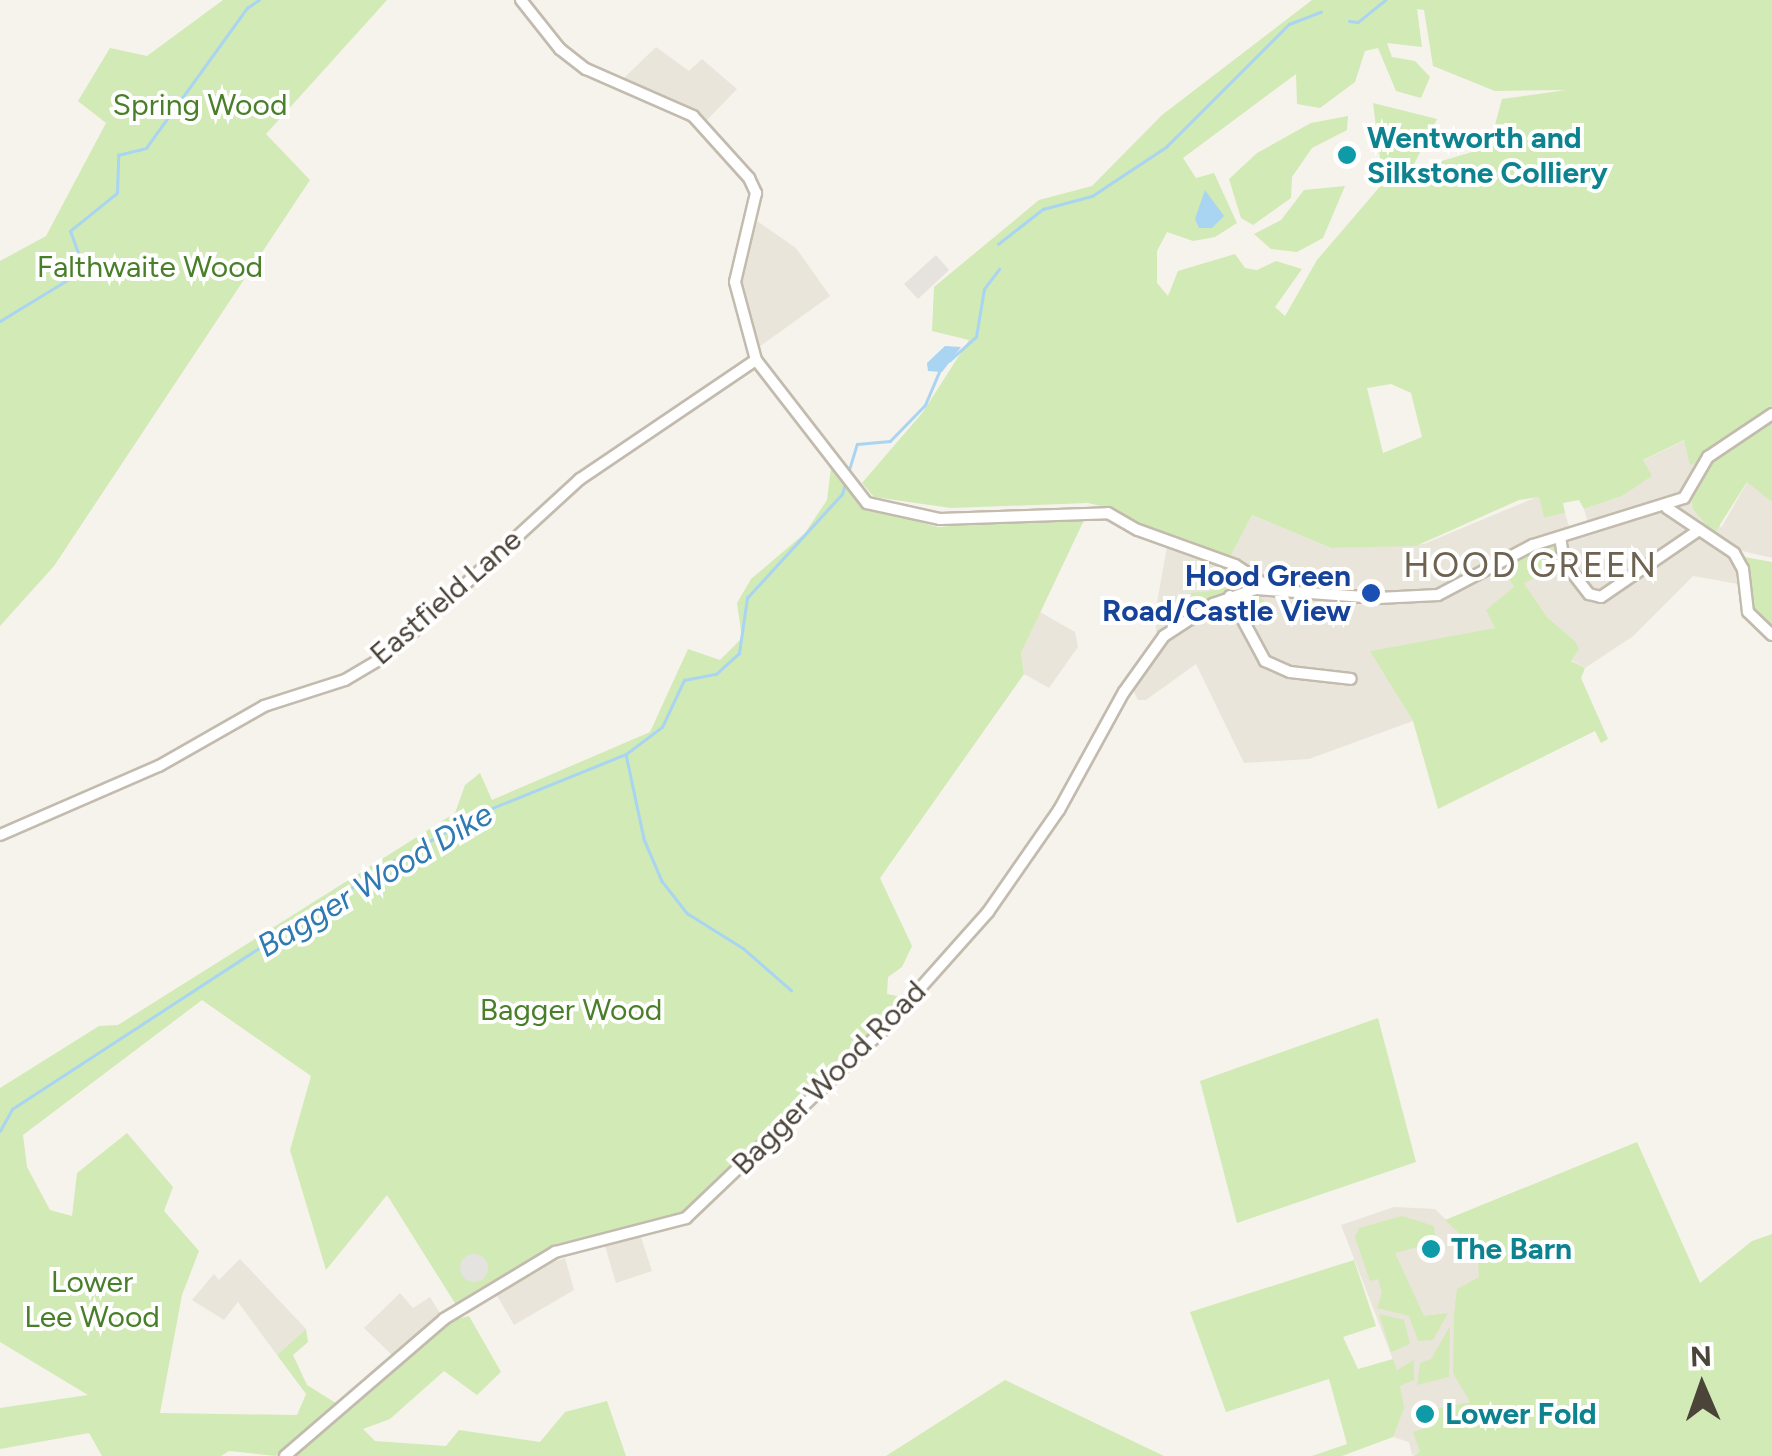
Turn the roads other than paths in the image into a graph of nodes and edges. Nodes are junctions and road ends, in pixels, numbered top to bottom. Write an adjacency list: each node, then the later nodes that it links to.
1 (521, 0): 2 (street)
2 (756, 360): 8 (street); 12 (street, Eastfield Lane)
3 (1772, 414): 4 (street)
4 (1684, 498): 5 (street); 6 (street)
5 (1667, 508): 6 (street); 7 (street)
6 (1695, 527): 7 (street); 10 (street)
7 (1560, 537): 8 (street)
8 (1270, 588): 9 (street)
9 (1230, 596): 11 (street); 13 (street, Bagger Wood Road)
10 (1772, 635)
11 (1351, 679)
12 (0, 835)
13 (285, 1456)

